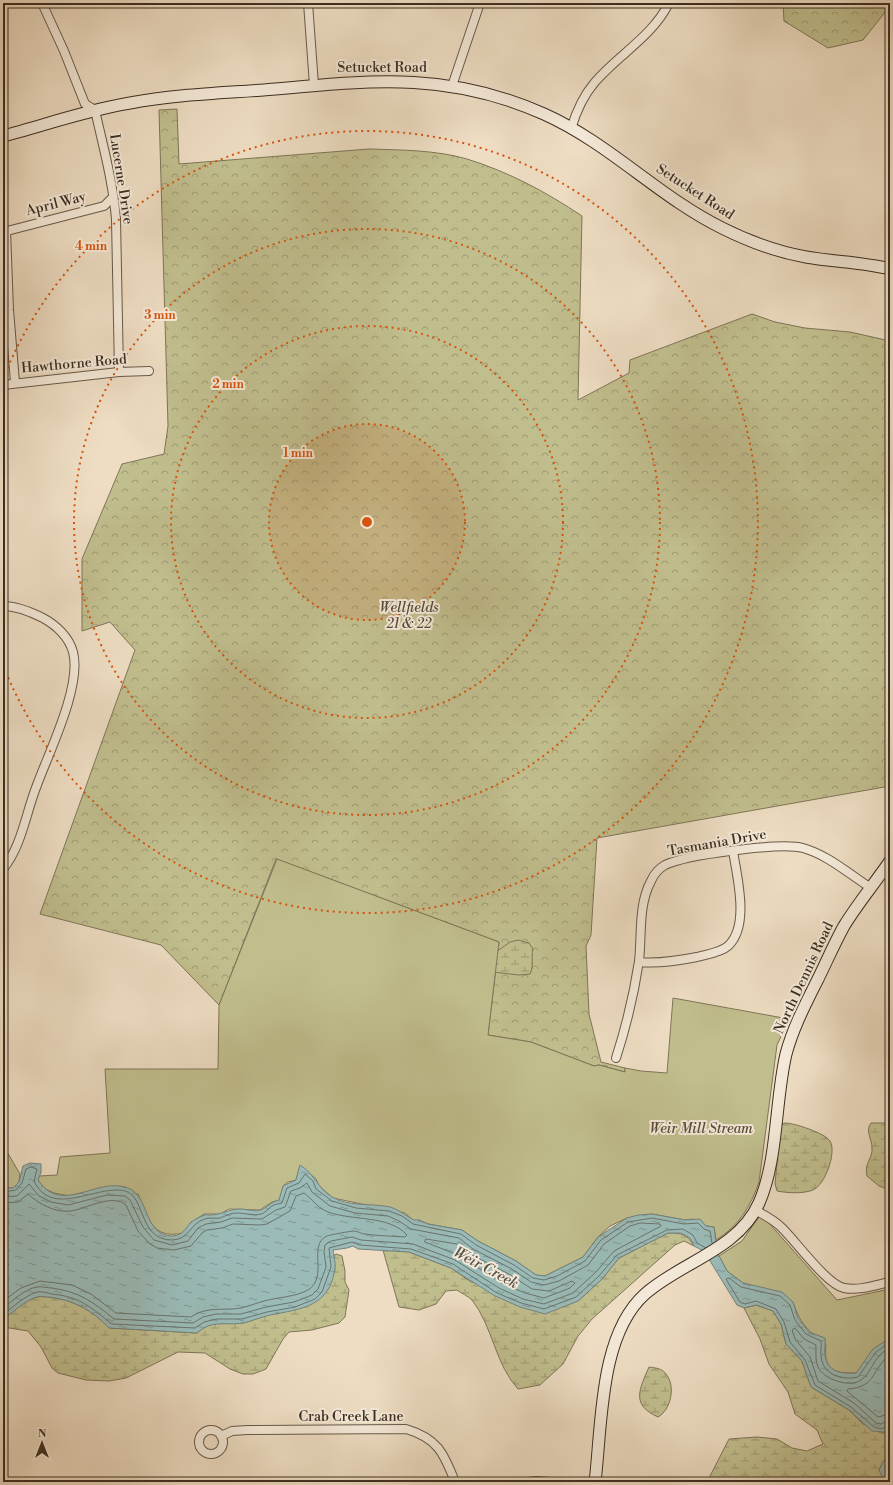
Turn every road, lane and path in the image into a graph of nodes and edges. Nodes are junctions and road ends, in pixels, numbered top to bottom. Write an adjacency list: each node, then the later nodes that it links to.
1 (42, 3): 7 (street)
2 (308, 3): 5 (street)
3 (480, 3): 6 (street)
4 (669, 3): 8 (street)
5 (314, 85): 6 (main road, Setucket Road); 7 (main road, Setucket Road)
6 (452, 86): 8 (main road, Setucket Road)
7 (95, 110): 9 (main road, Setucket Road); 10 (street, Lucerne Drive)
8 (571, 129): 12 (main road, Setucket Road)
9 (3, 136)
10 (113, 197): 11 (street, April Way); 14 (street, Lucerne Drive)
11 (4, 231): 15 (street)
12 (890, 268)
13 (149, 371): 14 (street, Hawthorne Road)
14 (119, 372): 15 (street, Hawthorne Road)
15 (15, 382): 16 (street, Hawthorne Road)
16 (3, 385)
17 (3, 606): 20 (street)
18 (733, 851): 21 (street, Tasmania Drive); 22 (street, Tasmania Drive); 22 (street)
19 (890, 861): 21 (main road, North Dennis Road)
20 (3, 869)
21 (871, 888): 24 (main road, North Dennis Road)
22 (639, 962): 23 (street, Tasmania Drive)
23 (616, 1058)
24 (755, 1210): 25 (street); 27 (main road, North Dennis Road)
25 (890, 1282)
26 (221, 1436): 28 (street, Crab Creek Lane)
27 (593, 1480)
28 (454, 1482)
29 (527, 1482): 30 (street)
30 (550, 1482)

